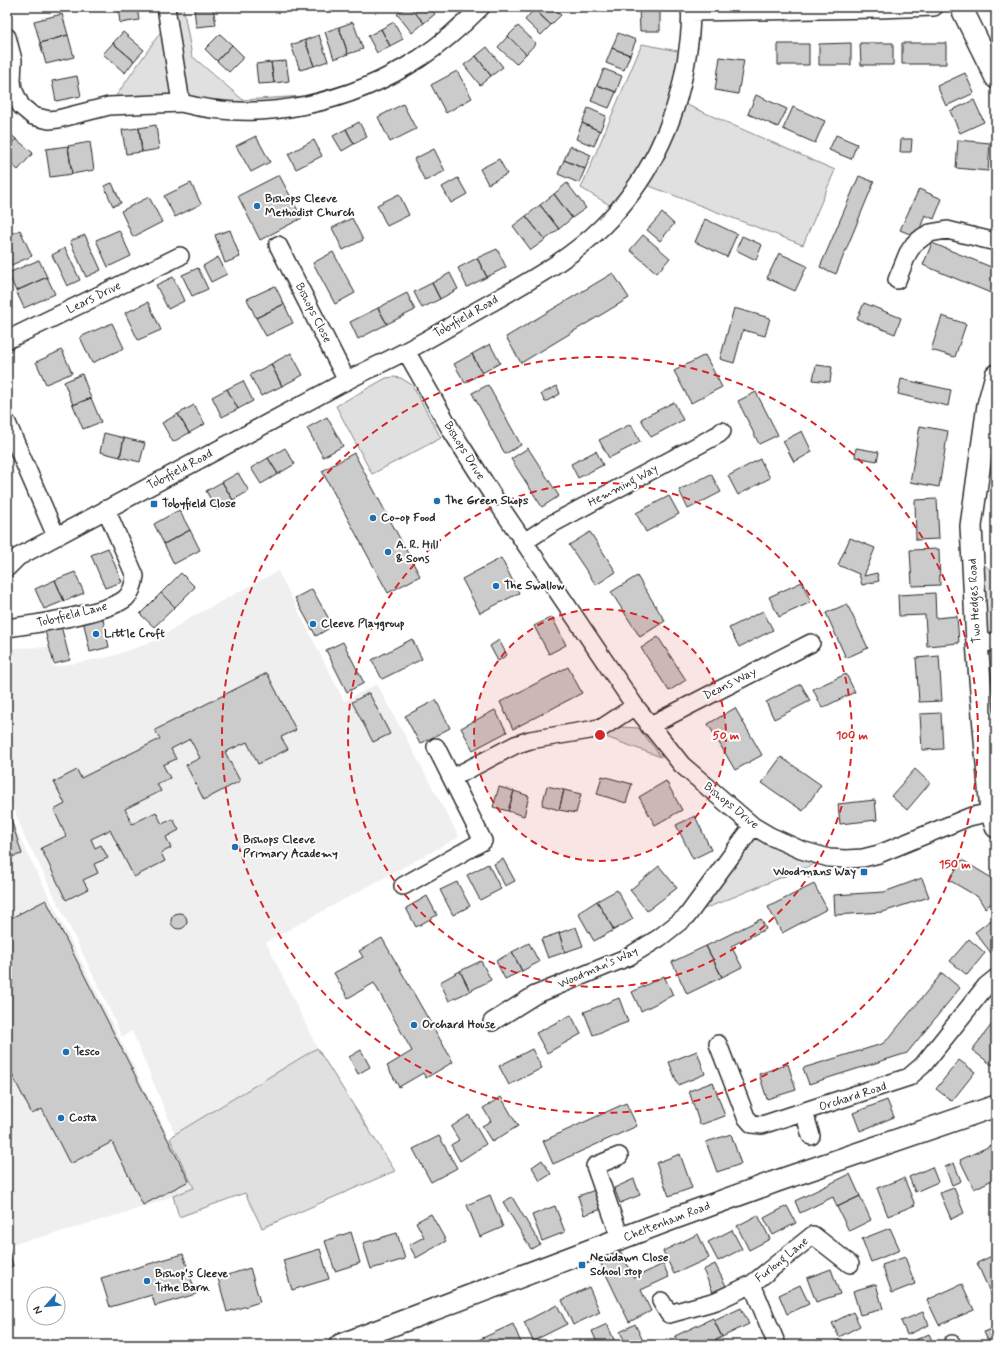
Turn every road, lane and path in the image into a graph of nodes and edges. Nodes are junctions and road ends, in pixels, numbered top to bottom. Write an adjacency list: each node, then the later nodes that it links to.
1 (166, 7): 8 (street)
2 (481, 7): 8 (street)
3 (934, 7): 5 (street)
4 (961, 7): 7 (street)
5 (690, 9): 14 (street, Tobyfield Road)
6 (7, 37): 8 (street)
7 (996, 78)
8 (181, 103)
9 (996, 242): 12 (street)
10 (278, 245): 16 (street, Bishops Close)
11 (180, 256): 13 (street, Lears Drive)
12 (897, 280)
13 (7, 340)
14 (406, 351): 16 (street, Tobyfield Road); 21 (street, Bishops Drive)
15 (996, 375): 25 (street, Two Hedges Road)
16 (347, 381): 19 (street, Tobyfield Road)
17 (7, 423): 20 (street)
18 (722, 431): 21 (street, Hemming Way)
19 (106, 509): 20 (street, Tobyfield Road); 23 (street, Tobyfield Lane)
20 (56, 536): 22 (street, Tobyfield Road)
21 (524, 542): 26 (street, Bishops Drive)
22 (7, 568)
23 (7, 628)
24 (811, 643): 27 (street, Deans Way)
25 (986, 643): 30 (street, Two Hedges Road)
26 (635, 706): 27 (street, Bishops Drive); 29 (street)
27 (649, 726): 31 (street, Bishops Drive)
28 (436, 747): 29 (street)
29 (452, 778): 32 (street)
30 (994, 820): 31 (street, Bishops Drive)
31 (753, 826): 34 (street, Woodman's Way)
32 (403, 886)
33 (996, 978): 37 (street, Orchard Road)
34 (492, 1022)
35 (718, 1044): 37 (street, Orchard Road)
36 (996, 1106): 40 (street, Cheltenham Road)
37 (804, 1112): 38 (street)
38 (811, 1136)
39 (619, 1156): 40 (street)
40 (621, 1240): 44 (street, Cheltenham Road)
41 (850, 1264): 42 (street, Furlong Lane)
42 (752, 1284): 43 (street, Furlong Lane); 45 (street, Furlong Lane)
43 (661, 1301)
44 (340, 1345)
45 (777, 1345)

